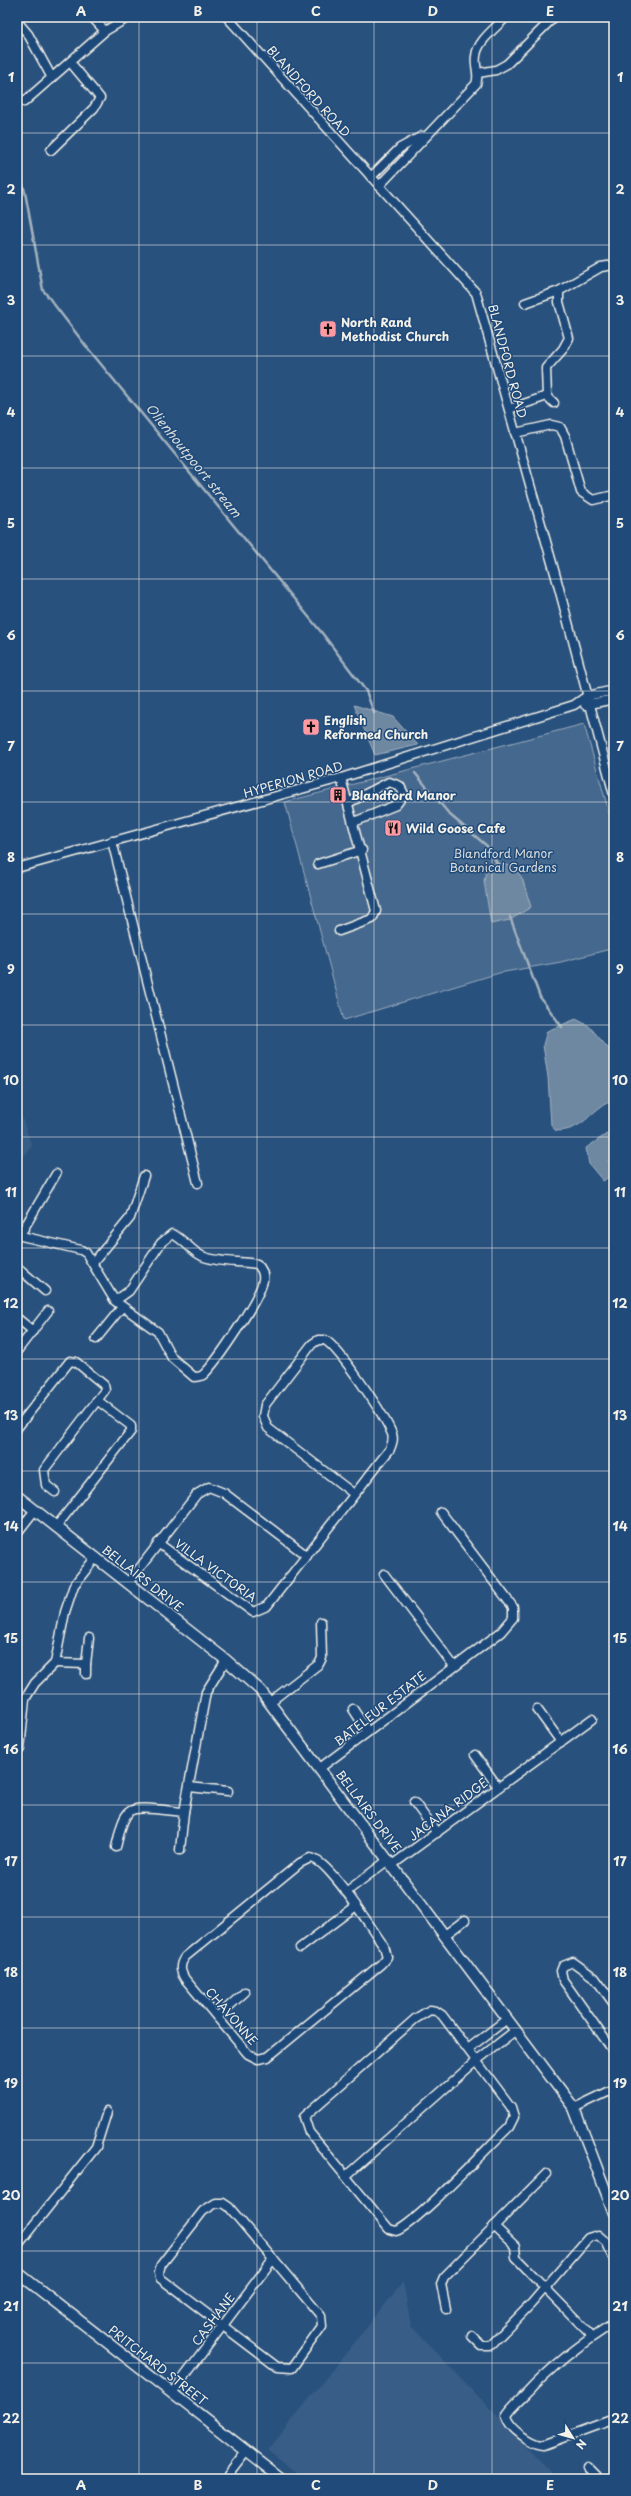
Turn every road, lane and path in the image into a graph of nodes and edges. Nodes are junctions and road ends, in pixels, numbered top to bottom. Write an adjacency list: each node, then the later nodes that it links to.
1 (92, 17): 7 (street)
2 (128, 17): 7 (street)
3 (227, 17): 14 (street, BLANDFORD ROAD)
4 (506, 17): 9 (street)
5 (554, 17): 9 (street)
6 (17, 21): 10 (street)
7 (105, 31): 8 (street)
8 (70, 62): 10 (street); 13 (street)
9 (478, 73): 12 (street)
10 (52, 78): 11 (street)
11 (24, 102)
12 (425, 135): 14 (street); 15 (street)
13 (51, 150)
14 (371, 177): 15 (street, BLANDFORD ROAD)
15 (378, 186): 21 (street, BLANDFORD ROAD)
16 (614, 265): 17 (street)
17 (559, 291): 18 (street); 19 (street)
18 (525, 303)
19 (547, 396): 20 (street); 21 (street)
20 (554, 403)
21 (509, 409): 22 (street, BLANDFORD ROAD)
22 (515, 434): 23 (street); 25 (street, BLANDFORD ROAD)
23 (614, 495)
24 (614, 690): 25 (street, HYPERION ROAD)
25 (587, 696): 27 (street, HYPERION ROAD); 28 (street, BLANDFORD ROAD)
26 (614, 699): 28 (street, HYPERION ROAD)
27 (574, 705): 28 (street, HYPERION ROAD); 29 (street, HYPERION ROAD)
28 (589, 705): 30 (street, BLANDFORD ROAD)
29 (341, 778): 31 (street); 33 (street, HYPERION ROAD)
30 (614, 794)
31 (348, 803): 32 (street); 32 (street)
32 (354, 822): 34 (street)
33 (112, 841): 36 (street, HYPERION ROAD); 40 (street)
34 (362, 850): 35 (street); 37 (street)
35 (318, 864)
36 (17, 868)
37 (339, 931)
38 (56, 1174): 41 (street)
39 (144, 1176): 42 (street)
40 (198, 1183)
41 (18, 1235): 42 (street)
42 (93, 1263): 45 (street)
43 (17, 1267): 44 (street)
44 (45, 1291)
45 (115, 1301): 46 (street); 46 (street)
46 (122, 1307): 50 (street)
47 (48, 1311): 49 (street)
48 (17, 1318): 49 (street)
49 (33, 1331): 51 (street)
50 (96, 1339)
51 (17, 1351)
52 (97, 1400): 53 (street); 54 (street); 59 (street)
53 (17, 1428)
54 (55, 1492)
55 (354, 1494): 55 (street, VILLA VICTORIA); 62 (street, VILLA VICTORIA)
56 (17, 1496): 57 (street, BELLAIRS DRIVE)
57 (35, 1510): 59 (street, BELLAIRS DRIVE); 60 (street)
58 (441, 1512): 71 (street, BATELEUR ESTATE)
59 (56, 1527): 63 (street, BELLAIRS DRIVE)
60 (17, 1533)
61 (158, 1543): 62 (street, VILLA VICTORIA); 62 (street, VILLA VICTORIA); 65 (street, VILLA VICTORIA)
62 (307, 1556)
63 (96, 1557): 65 (street, BELLAIRS DRIVE); 69 (street)
64 (384, 1574): 71 (street)
65 (128, 1582): 68 (street, BELLAIRS DRIVE)
66 (321, 1622): 73 (street)
67 (89, 1638): 70 (street)
68 (226, 1660): 73 (street, BELLAIRS DRIVE); 82 (street)
69 (55, 1663): 70 (street); 79 (street)
70 (86, 1664): 72 (street)
71 (454, 1666): 77 (street, BATELEUR ESTATE)
72 (86, 1674)
73 (270, 1702): 81 (street, BELLAIRS DRIVE)
74 (353, 1709): 77 (street)
75 (537, 1709): 78 (street)
76 (592, 1719): 78 (street, JACANA RIDGE)
77 (368, 1732): 81 (street, BATELEUR ESTATE)
78 (561, 1742): 83 (street, JACANA RIDGE)
79 (20, 1749)
80 (475, 1755): 83 (street, JACANA RIDGE)
81 (320, 1768): 90 (street, BELLAIRS DRIVE)
82 (189, 1787): 84 (street); 86 (street)
83 (498, 1787): 87 (street, JACANA RIDGE)
84 (228, 1792)
85 (414, 1802): 87 (street)
86 (184, 1812): 88 (street); 89 (street)
87 (437, 1833): 90 (street, JACANA RIDGE)
88 (116, 1847)
89 (180, 1850)
90 (390, 1862): 91 (street); 94 (street, BELLAIRS DRIVE)
91 (346, 1892): 92 (street, CHAVONNE); 98 (street, CHAVONNE)
92 (356, 1906): 95 (street); 98 (street, CHAVONNE)
93 (466, 1920): 94 (street)
94 (445, 1935): 99 (street, BELLAIRS DRIVE)
95 (300, 1948)
96 (245, 1992): 98 (street)
97 (614, 2004): 102 (street)
98 (217, 2017)
99 (507, 2018): 100 (street, BELLAIRS DRIVE); 101 (street)
100 (516, 2030): 103 (street); 105 (street, BELLAIRS DRIVE)
101 (468, 2049): 103 (street); 108 (street)
102 (614, 2052)
103 (476, 2061): 108 (street); 108 (street)
104 (614, 2089): 105 (street)
105 (574, 2108): 109 (street, BELLAIRS DRIVE)
106 (107, 2112): 111 (street)
107 (546, 2174): 110 (street)
108 (347, 2175)
109 (614, 2213)
110 (494, 2226): 115 (street); 116 (street)
111 (17, 2246)
112 (273, 2260): 118 (street, CASHANE); 118 (street); 118 (street)
113 (614, 2260): 115 (street)
114 (17, 2272): 121 (street, PRITCHARD STREET)
115 (546, 2287): 119 (street); 120 (street)
116 (446, 2309)
117 (614, 2323): 120 (street)
118 (222, 2326): 121 (street, CASHANE)
119 (472, 2336)
120 (592, 2336): 122 (street)
121 (172, 2393): 123 (street, PRITCHARD STREET)
122 (614, 2419)
123 (246, 2452): 125 (street); 126 (street, PRITCHARD STREET)
124 (587, 2467): 127 (street)
125 (225, 2479)
126 (282, 2479)
127 (600, 2479)

